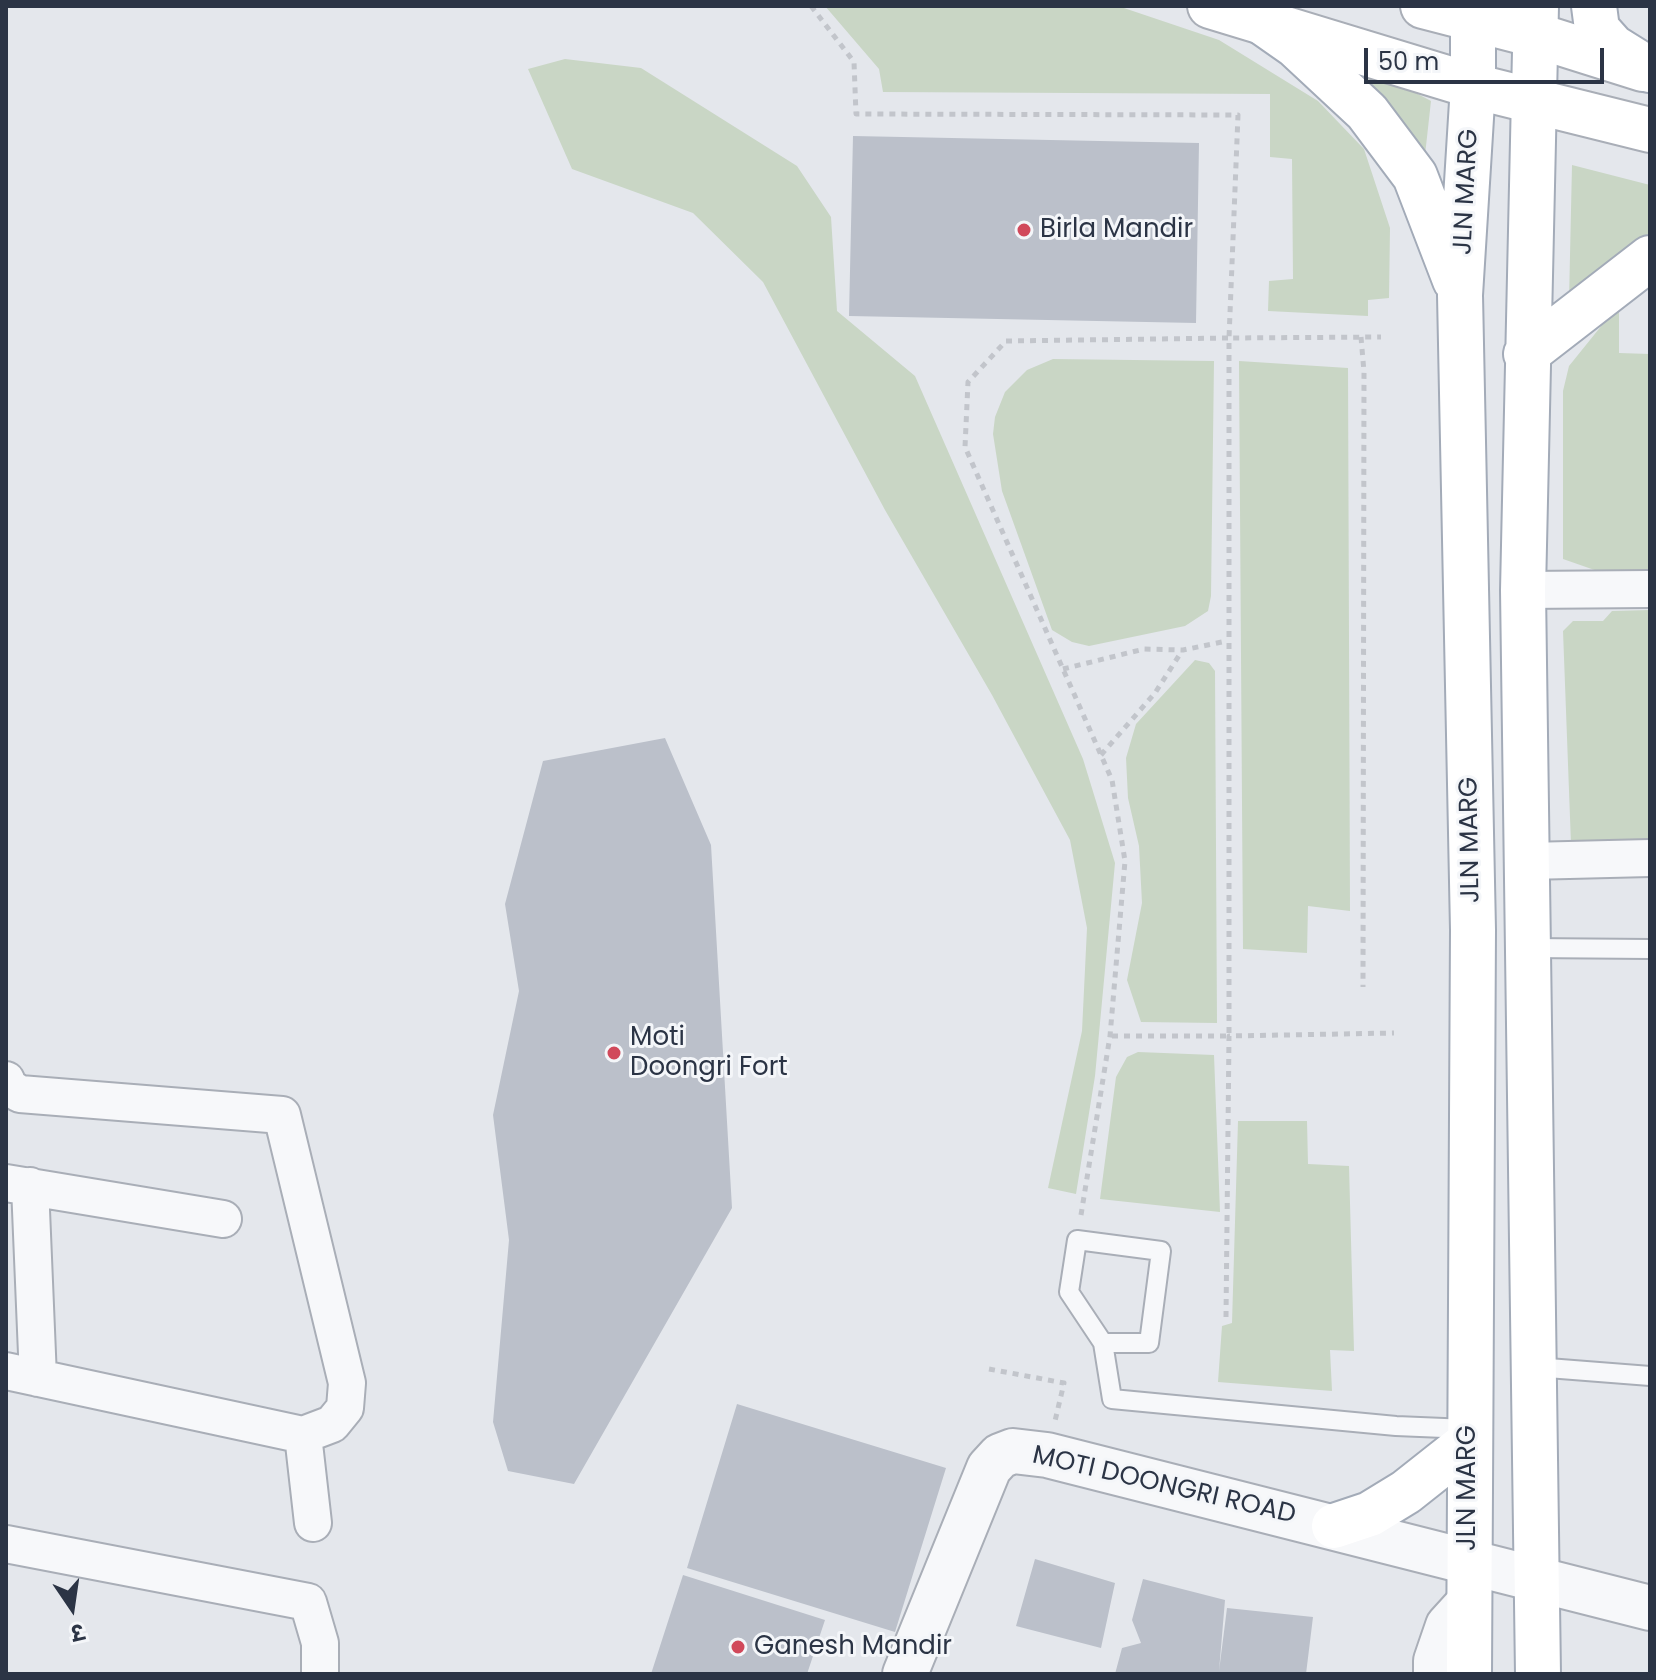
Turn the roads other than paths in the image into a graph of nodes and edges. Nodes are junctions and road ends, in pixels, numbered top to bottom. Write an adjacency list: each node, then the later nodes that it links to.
1 (1210, 6): 6 (main road)
2 (1423, 6): 4 (main road)
3 (1594, 6): 7 (main road)
4 (1472, 12): 5 (main road); 8 (main road, JLN MARG)
5 (1536, 21): 7 (main road); 9 (main road)
6 (1265, 24): 8 (main road); 12 (main road)
7 (1650, 71)
8 (1473, 86): 9 (main road); 12 (main road, JLN MARG)
9 (1536, 103): 10 (main road); 13 (main road)
10 (1650, 130)
11 (1650, 258): 13 (main road)
12 (1461, 293): 28 (main road, JLN MARG)
13 (1526, 354): 15 (main road)
14 (1650, 589): 15 (street)
15 (1523, 590): 17 (main road)
16 (1650, 858): 17 (street)
17 (1528, 861): 18 (main road)
18 (1529, 948): 19 (lane); 24 (main road)
19 (1650, 949)
20 (6, 1080): 27 (street)
21 (18, 1184): 22 (street); 25 (street)
22 (223, 1219)
23 (1103, 1343): 23 (lane); 28 (lane)
24 (1535, 1367): 26 (lane); 33 (main road)
25 (22, 1375): 27 (street)
26 (1650, 1376)
27 (303, 1435): 29 (street)
28 (1468, 1436): 30 (main road); 32 (main road, JLN MARG)
29 (313, 1523)
30 (1334, 1526): 32 (street, MOTI DOONGRI ROAD); 37 (street, MOTI DOONGRI ROAD)
31 (6, 1544): 36 (street)
32 (1468, 1561): 33 (street, MOTI DOONGRI ROAD); 34 (main road, JLN MARG)
33 (1538, 1578): 35 (street, MOTI DOONGRI ROAD); 40 (main road)
34 (1468, 1604): 38 (street); 39 (main road, JLN MARG)
35 (1650, 1608)
36 (320, 1674)
37 (905, 1674)
38 (1436, 1674)
39 (1469, 1674)
40 (1538, 1674)

